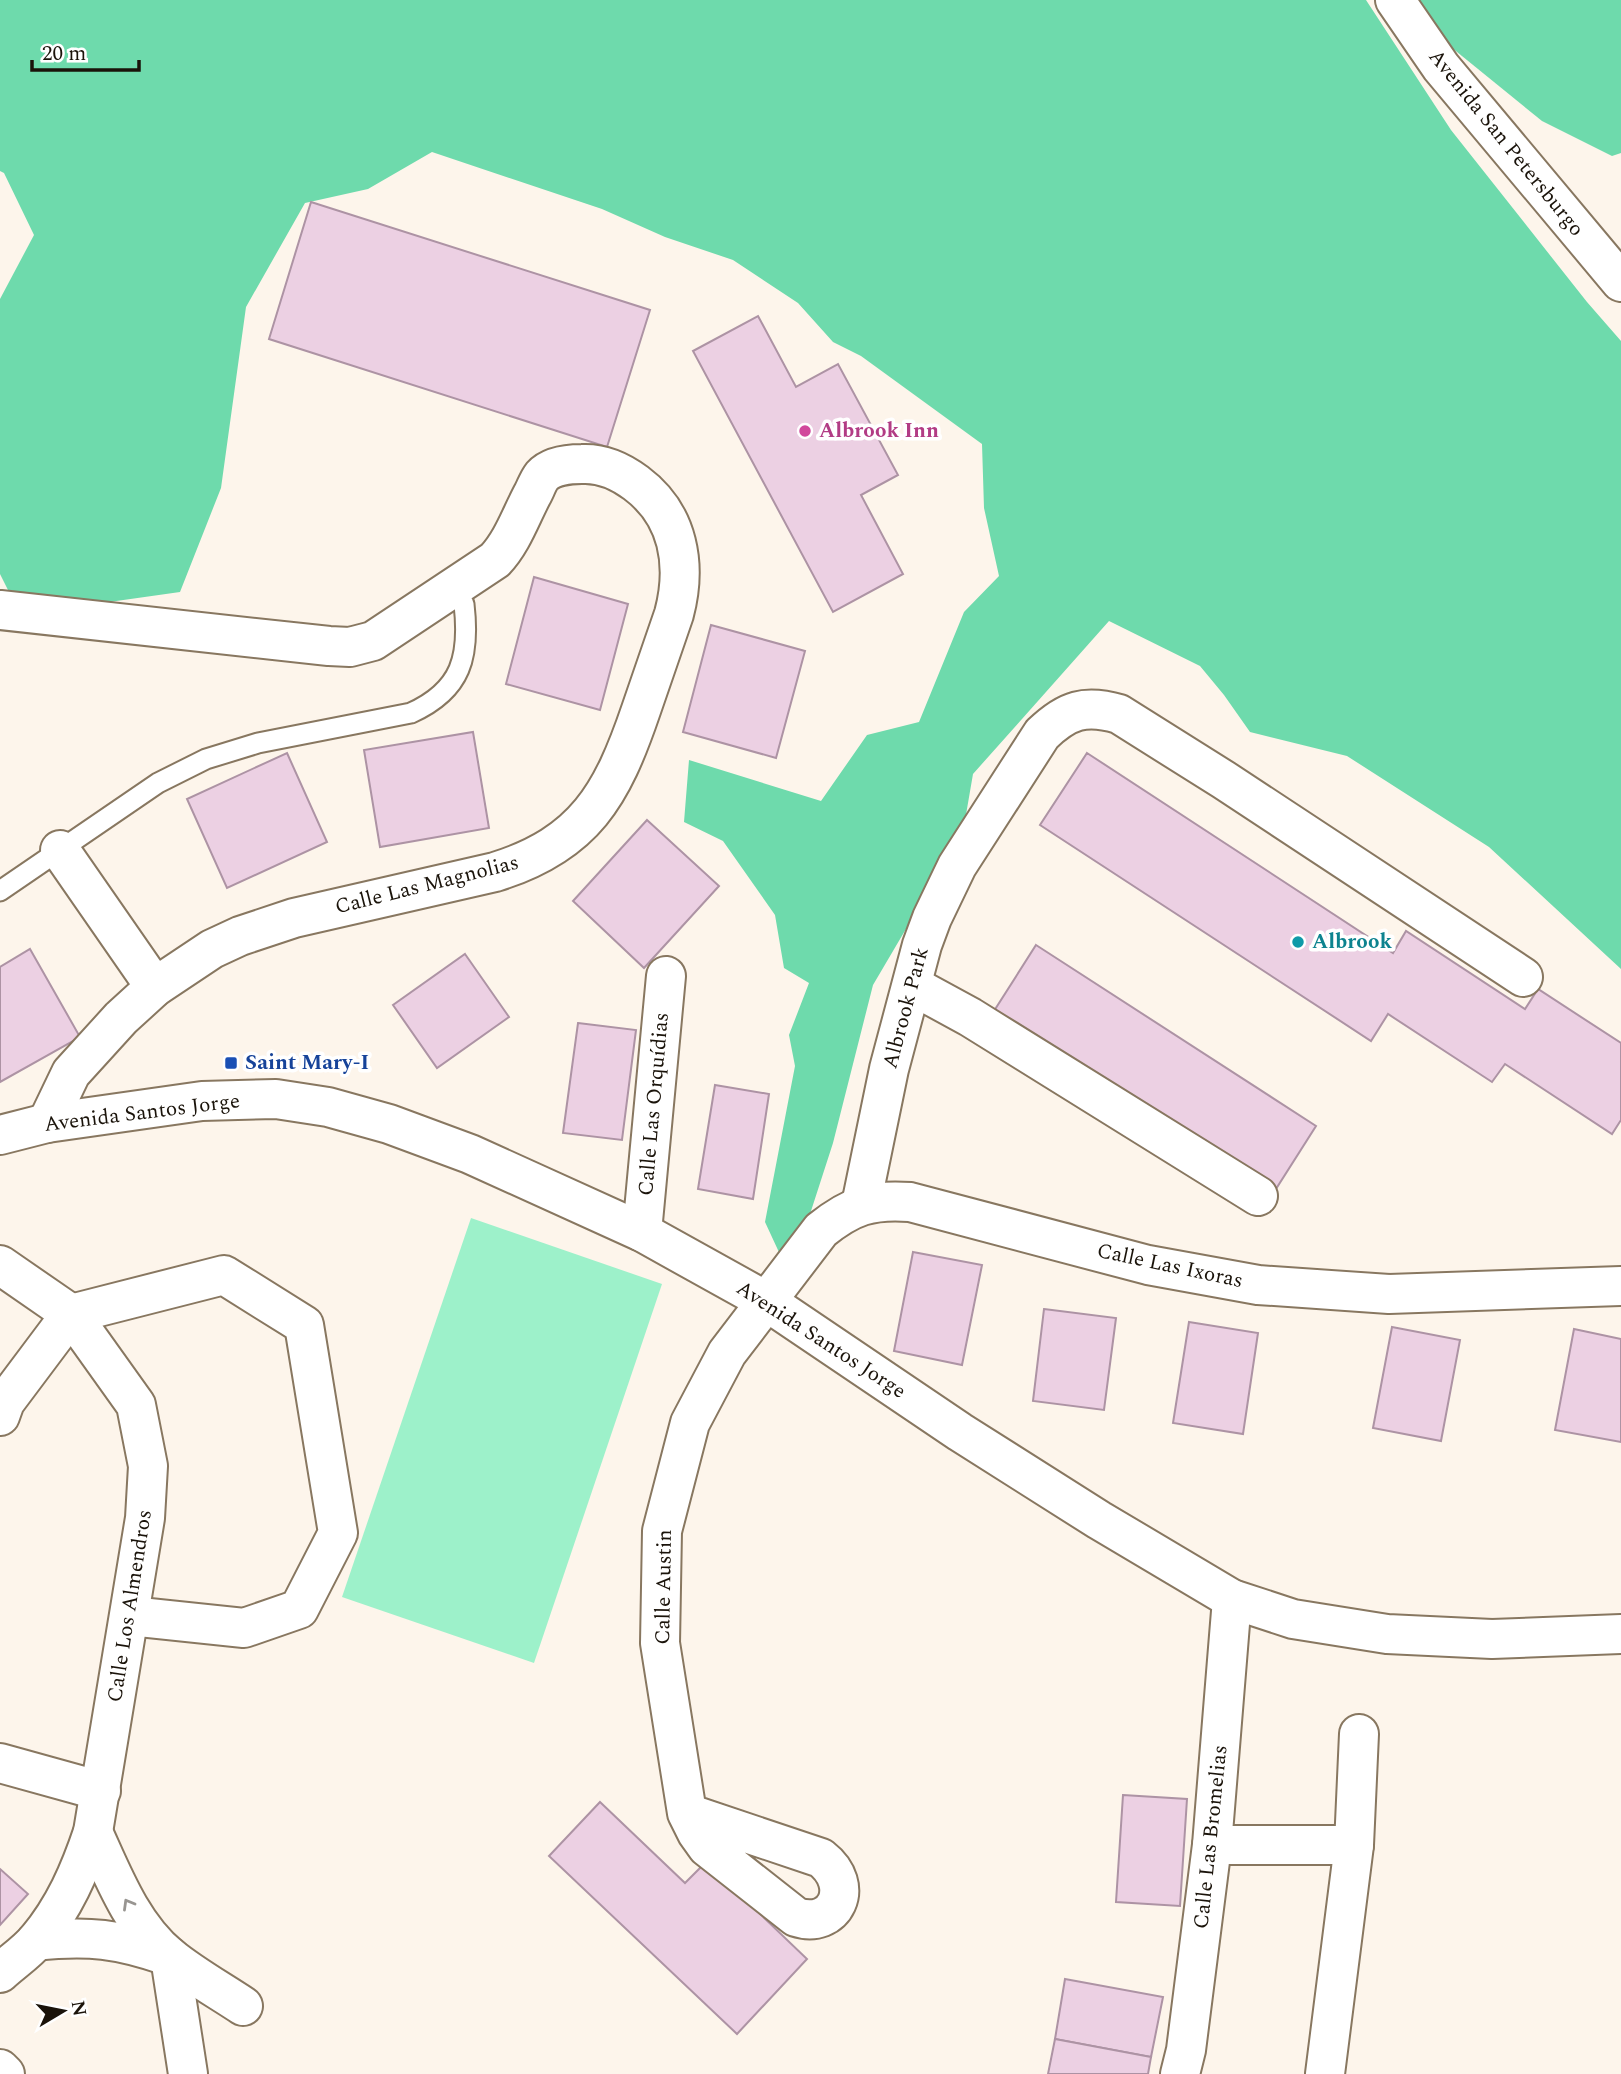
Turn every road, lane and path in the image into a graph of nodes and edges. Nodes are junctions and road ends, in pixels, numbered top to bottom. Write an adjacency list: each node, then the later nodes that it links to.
1 (1395, 0): 2 (street, Avenida San Petersburgo)
2 (1621, 282)
3 (464, 604): 5 (lane)
4 (0, 610): 10 (street, Calle Las Magnolias)
5 (60, 849): 6 (lane); 10 (street)
6 (0, 891)
7 (666, 976): 15 (street, Calle Las Orquídias)
8 (1523, 976): 9 (street, Albrook Park)
9 (913, 986): 13 (street); 14 (street, Albrook Park)
10 (155, 987): 11 (street, Calle Las Magnolias)
11 (47, 1124): 12 (street, Avenida Santos Jorge); 15 (street, Avenida Santos Jorge)
12 (0, 1135)
13 (1258, 1196)
14 (861, 1205): 17 (street, Calle Las Ixoras); 18 (street, Calle Las Ixoras)
15 (642, 1232): 18 (street, Avenida Santos Jorge)
16 (0, 1265): 19 (street, Calle Los Almendros)
17 (1621, 1286)
18 (766, 1301): 21 (street, Avenida Santos Jorge); 27 (street, Calle Austin)
19 (71, 1314): 20 (street); 22 (street, Calle Los Almendros); 22 (street)
20 (0, 1416)
21 (1232, 1599): 23 (street, Avenida Santos Jorge); 29 (street, Calle Las Bromelias)
22 (130, 1616): 26 (street, Calle Los Almendros)
23 (1621, 1634)
24 (1359, 1734): 30 (street)
25 (0, 1763): 26 (street)
26 (101, 1791): 28 (street, Calle Los Almendros)
27 (687, 1813)
28 (93, 1832): 31 (street, Calle Los Almendros); 32 (street, one-way to 28)
29 (1212, 1845): 30 (street); 38 (street, Calle Las Bromelias)
30 (1354, 1845): 39 (street)
31 (36, 1941): 32 (street); 33 (street, Calle Los Almendros)
32 (170, 1957): 34 (street); 37 (street)
33 (0, 1973)
34 (243, 2006)
35 (0, 2069): 36 (street)
36 (5, 2074)
37 (188, 2074)
38 (1180, 2074)
39 (1325, 2074)

